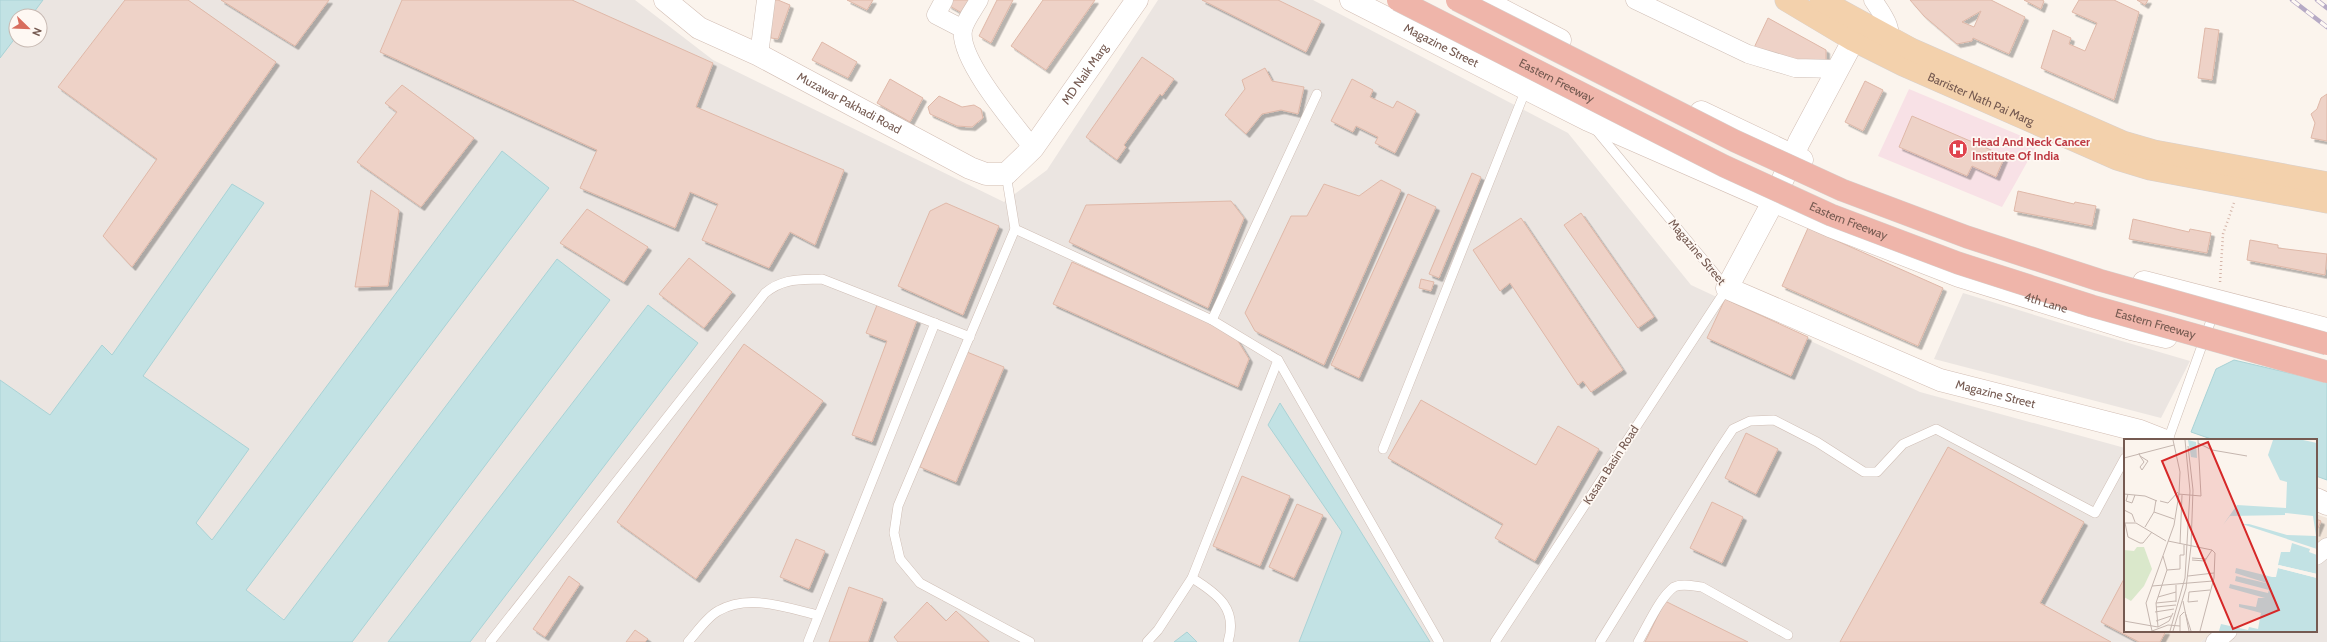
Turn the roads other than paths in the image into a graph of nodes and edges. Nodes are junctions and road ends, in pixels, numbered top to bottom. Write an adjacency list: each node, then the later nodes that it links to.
1 (766, 0): 17 (street)
2 (944, 0): 14 (street)
3 (979, 0): 14 (street)
4 (1137, 0): 22 (street, MD Naik Marg)
5 (1351, 0): 19 (street, Magazine Street)
6 (1398, 0): 38 (highway, Eastern Freeway, bridge)
7 (1456, 0): 35 (highway, bridge)
8 (1483, 0): 23 (street)
9 (1635, 0): 18 (street)
10 (1786, 0): 15 (main road, Barrister Nath Pai Marg)
11 (1821, 0): 15 (main road, Barrister Nath Pai Marg)
12 (1873, 0): 16 (street)
13 (670, 2): 17 (street, Muzawar Pakhadi Road)
14 (963, 29): 22 (street)
15 (1858, 32): 16 (main road, Barrister Nath Pai Marg); 18 (street)
16 (1888, 48): 25 (main road, Barrister Nath Pai Marg); 27 (main road, Barrister Nath Pai Marg)
17 (759, 55): 24 (street, Muzawar Pakhadi Road)
18 (1837, 69): 23 (street)
19 (1526, 89): 21 (street, Magazine Street); 42 (lane)
20 (1317, 94): 31 (lane)
21 (1588, 120): 26 (street, 4th Lane); 29 (lane, Magazine Street)
22 (1033, 148): 24 (street)
23 (1794, 156): 26 (street); 30 (street)
24 (1006, 174): 28 (lane)
25 (2327, 184)
26 (1773, 202): 29 (street); 36 (street, 4th Lane)
27 (2327, 202)
28 (1015, 229): 31 (lane); 34 (lane)
29 (1727, 288): 39 (street, Magazine Street); 59 (lane, Kasara Basin Road)
30 (2219, 291): 33 (street); 36 (lane)
31 (1212, 320): 37 (lane)
32 (934, 323): 34 (lane); 49 (lane); 52 (lane)
33 (2327, 329)
34 (970, 337): 55 (lane)
35 (2327, 344)
36 (2202, 345): 38 (street, 4th Lane); 41 (lane)
37 (1278, 360): 48 (lane); 58 (lane)
38 (2327, 372)
39 (2137, 435): 40 (street, Magazine Street)
40 (2158, 439)
41 (2168, 439)
42 (1383, 449)
43 (2124, 460): 60 (lane)
44 (2317, 499): 45 (street)
45 (2327, 504)
46 (2327, 547): 47 (street)
47 (2317, 555)
48 (1192, 578): 56 (lane); 57 (lane)
49 (818, 616): 53 (lane); 54 (lane)
50 (2227, 632): 62 (street)
51 (1788, 635): 61 (lane)
52 (490, 642)
53 (688, 642)
54 (808, 642)
55 (1030, 642)
56 (1147, 642)
57 (1228, 642)
58 (1439, 642)
59 (1495, 642)
60 (1600, 642)
61 (1638, 642)
62 (2215, 642)

